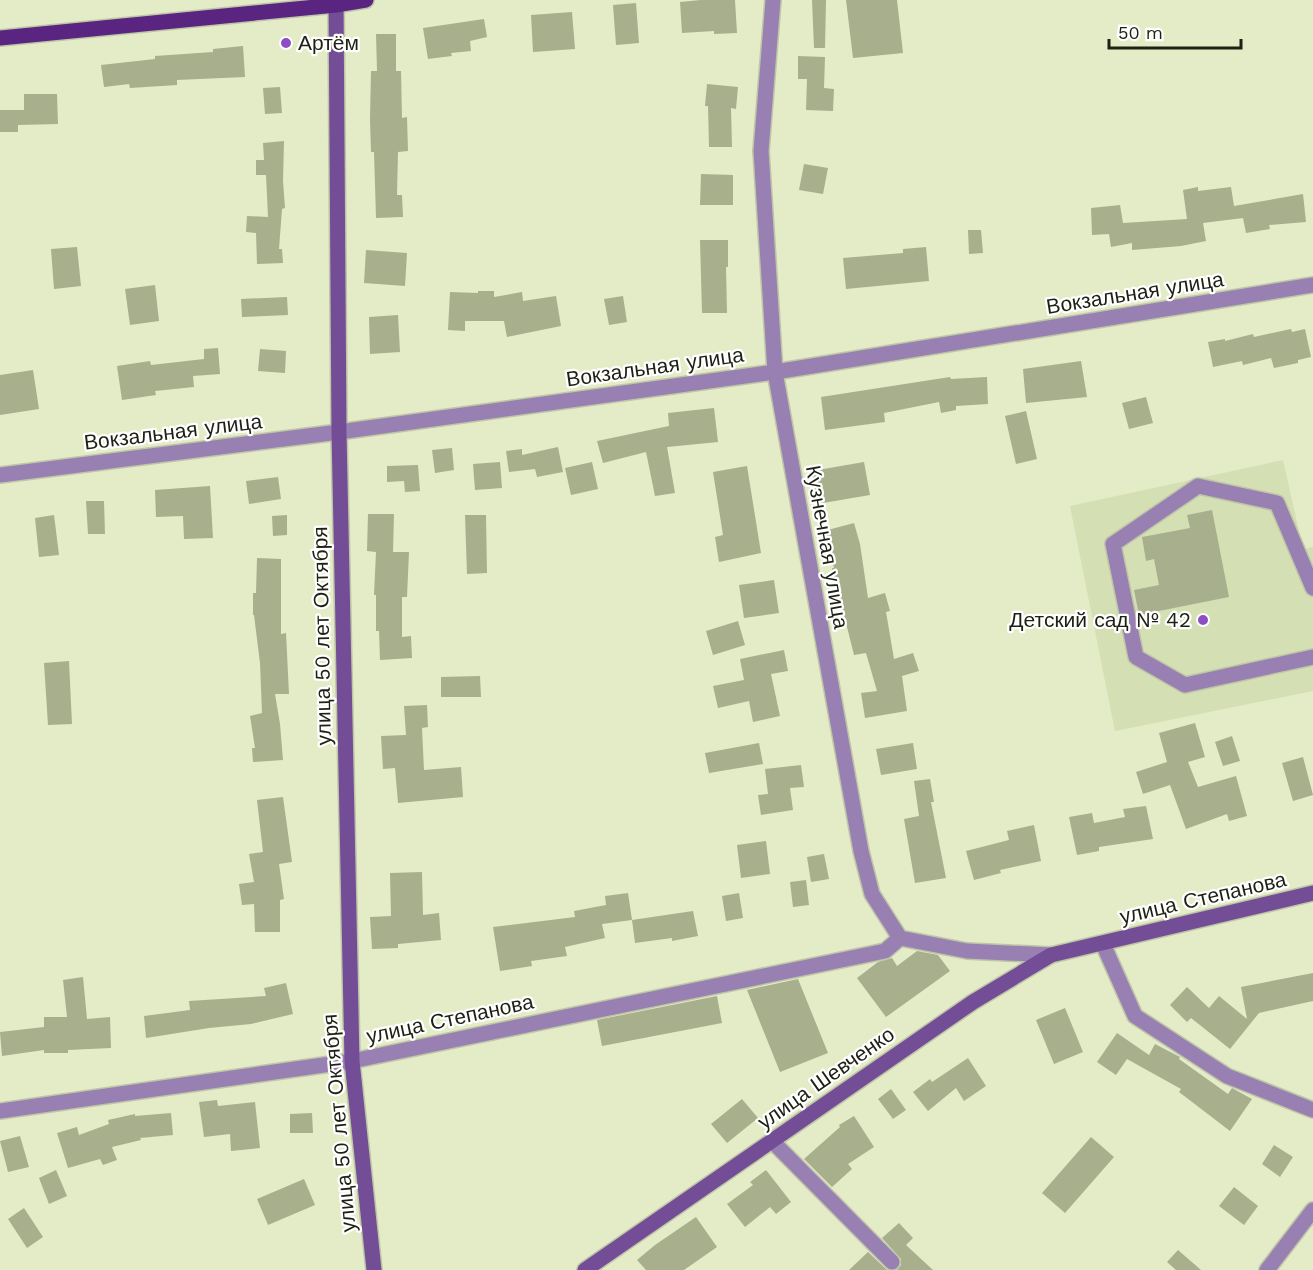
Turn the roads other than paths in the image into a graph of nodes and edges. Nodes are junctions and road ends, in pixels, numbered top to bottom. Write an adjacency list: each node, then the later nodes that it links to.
1 (366, 0): 3 (main road)
2 (773, 0): 6 (street, Кузнечная улица)
3 (336, 2): 4 (main road); 7 (street, улица 50 лет Октября)
4 (0, 38)
5 (1313, 285): 6 (street, Вокзальная улица)
6 (775, 372): 7 (street, Вокзальная улица); 12 (street, Кузнечная улица)
7 (339, 432): 8 (street, Вокзальная улица); 15 (street, улица 50 лет Октября)
8 (0, 475)
9 (1313, 588): 10 (street)
10 (1313, 657)
11 (1313, 893): 13 (street, улица Степанова)
12 (900, 938): 14 (street); 15 (street, улица Степанова)
13 (1103, 944): 14 (street, улица Шевченко); 16 (street)
14 (1051, 955): 18 (street, улица Шевченко)
15 (351, 1061): 17 (street, улица Степанова); 21 (street, улица 50 лет Октября)
16 (1313, 1110)
17 (0, 1111)
18 (772, 1141): 20 (street); 22 (street, улица Шевченко)
19 (1313, 1210): 23 (street)
20 (892, 1262)
21 (374, 1270)
22 (585, 1270)
23 (1267, 1270)

